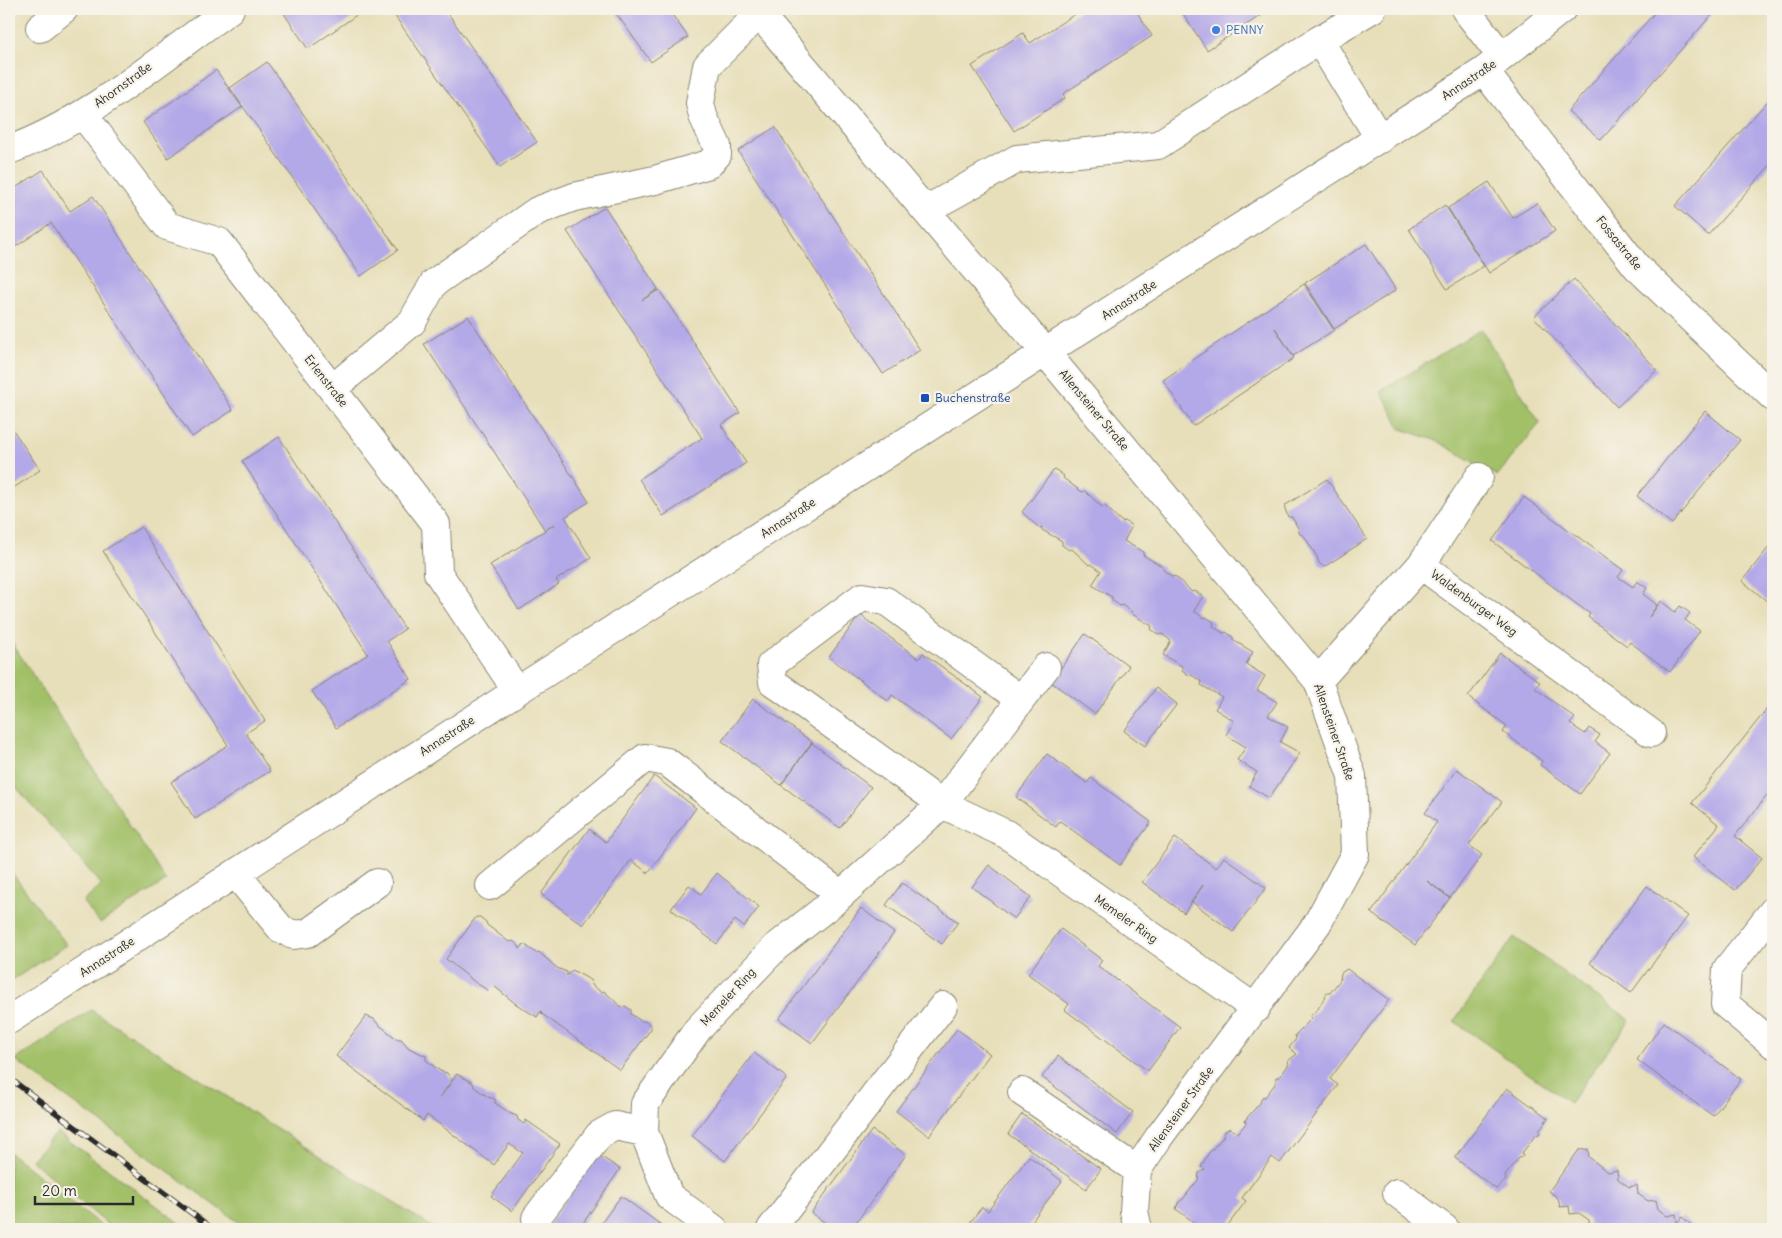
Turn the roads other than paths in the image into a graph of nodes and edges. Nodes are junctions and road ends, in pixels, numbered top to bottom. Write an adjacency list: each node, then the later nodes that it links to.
1 (64, 9): 7 (street)
2 (230, 9): 10 (street, Ahornstraße)
3 (1372, 9): 8 (street)
4 (1465, 9): 9 (street, Fossastraße)
5 (1562, 9): 9 (street, Annastraße)
6 (757, 11): 13 (street); 15 (street)
7 (40, 28)
8 (1319, 40): 11 (street); 13 (street)
9 (1493, 64): 11 (street, Annastraße); 16 (street, Fossastraße)
10 (83, 114): 12 (street, Ahornstraße); 15 (street, Erlenstraße)
11 (1380, 139): 14 (street, Annastraße)
12 (9, 150)
13 (926, 210): 14 (street)
14 (1046, 353): 20 (street, Allensteiner Straße); 21 (street, Annastraße)
15 (332, 389): 21 (street, Erlenstraße)
16 (1773, 397)
17 (1479, 477): 18 (street)
18 (1421, 565): 20 (street, Waldenburger Weg); 23 (street, Waldenburger Weg)
19 (1046, 667): 22 (street, Memeler Ring)
20 (1318, 681): 31 (street, Allensteiner Straße)
21 (517, 691): 25 (street, Annastraße)
22 (1021, 700): 24 (street, Memeler Ring); 24 (street)
23 (1652, 733)
24 (942, 804): 28 (street, Memeler Ring); 31 (street, Memeler Ring)
25 (236, 874): 26 (street); 32 (street, Annastraße)
26 (377, 883)
27 (490, 886): 28 (street)
28 (841, 895): 35 (street, Memeler Ring)
29 (1773, 911): 33 (street)
30 (943, 1006): 40 (street)
31 (1256, 1009): 36 (street, Allensteiner Straße)
32 (9, 1020)
33 (1773, 1044)
34 (1022, 1092): 36 (street)
35 (644, 1132): 38 (street); 39 (street, Memeler Ring)
36 (1137, 1170): 41 (street, Allensteiner Straße)
37 (1397, 1192): 42 (street)
38 (536, 1218)
39 (714, 1229)
40 (771, 1229)
41 (1138, 1229)
42 (1444, 1229)

